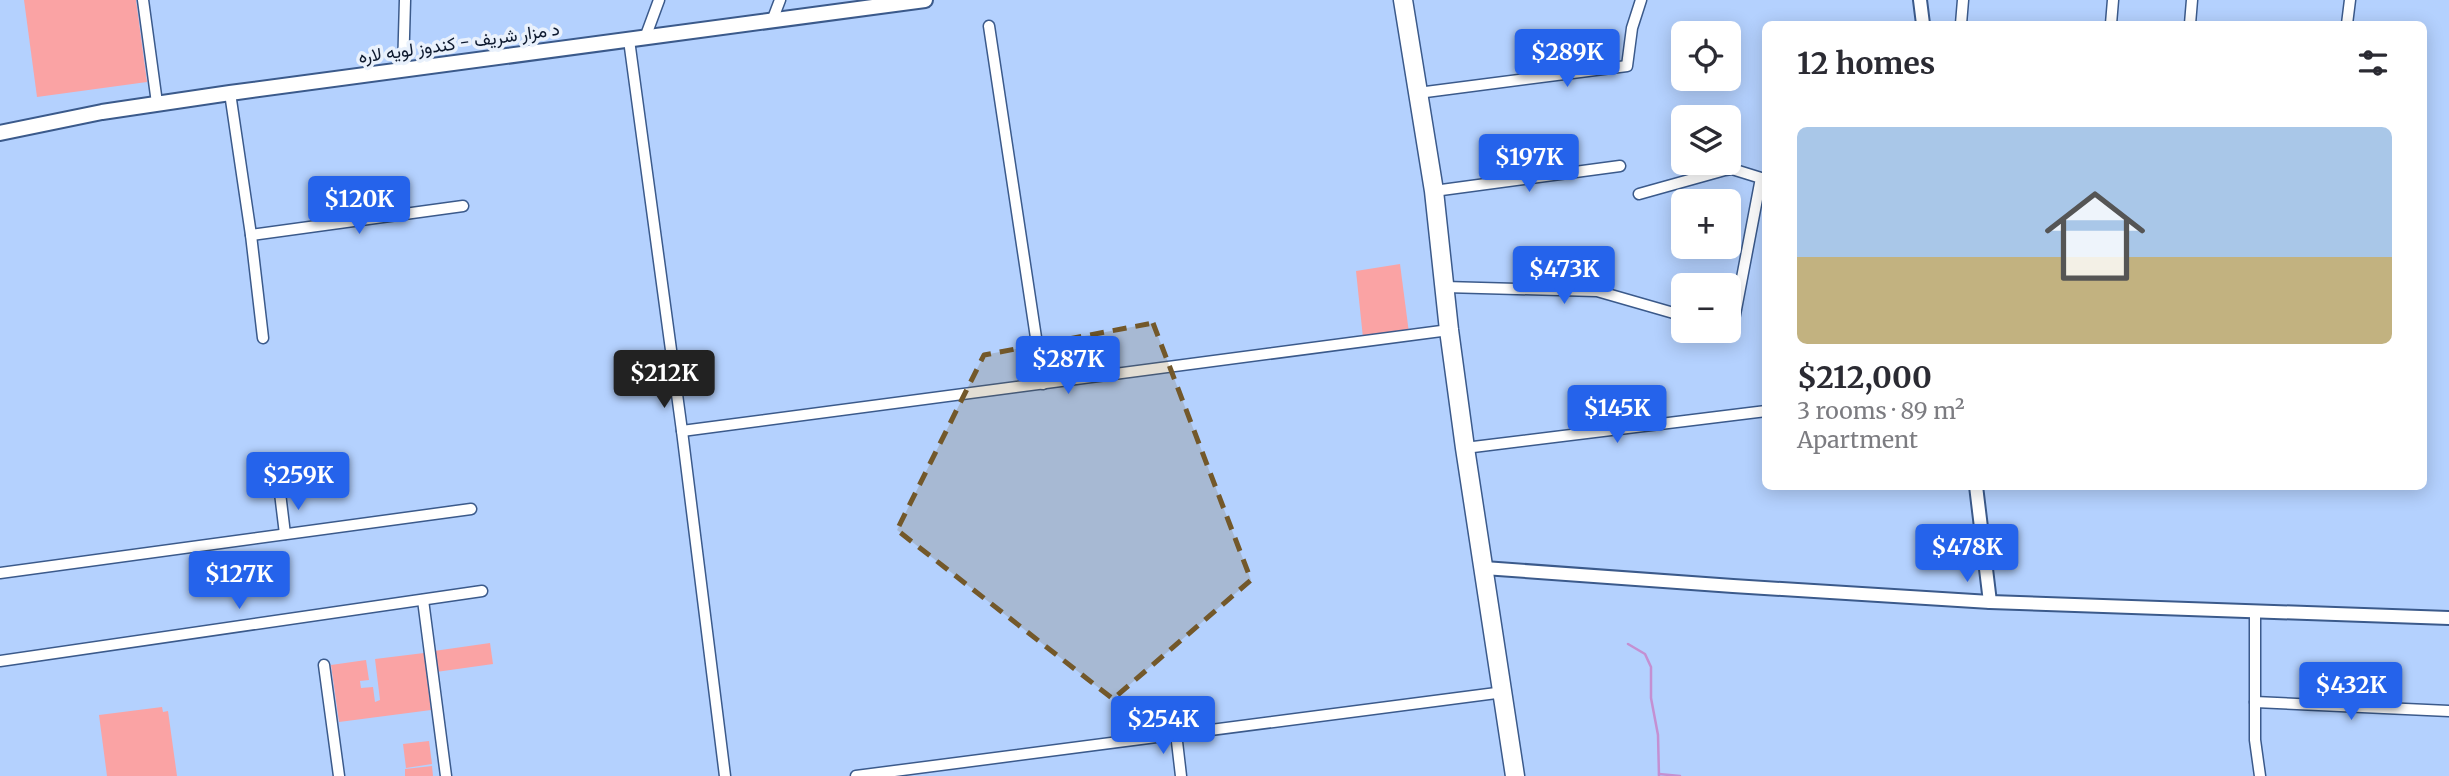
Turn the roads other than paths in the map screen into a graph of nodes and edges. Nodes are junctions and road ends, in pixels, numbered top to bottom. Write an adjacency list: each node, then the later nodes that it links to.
1 (143, 0): 25 (street)
2 (405, 0): 22 (street)
3 (659, 0): 20 (street)
4 (780, 0): 13 (street)
5 (925, 0): 13 (main road, د مزار شریف - کندوز لویه لاره)
6 (1403, 0): 24 (highway)
7 (1642, 0): 24 (street)
8 (1920, 0): 14 (street)
9 (1963, 0): 15 (street)
10 (2113, 0): 16 (street)
11 (2192, 0): 17 (street)
12 (2350, 0): 18 (street)
13 (772, 20): 20 (main road, د مزار شریف - کندوز لویه لاره)
14 (1923, 21)
15 (1961, 21)
16 (2111, 21)
17 (2190, 21)
18 (2347, 21)
19 (989, 26): 37 (street)
20 (645, 38): 21 (main road, د مزار شریف - کندوز لویه لاره)
21 (629, 40): 22 (main road, د مزار شریف - کندوز لویه لاره); 39 (street)
22 (403, 71): 23 (main road, د مزار شریف - کندوز لویه لاره)
23 (230, 93): 25 (main road, د مزار شریف - کندوز لویه لاره); 31 (street)
24 (1419, 93): 28 (highway)
25 (157, 103): 26 (main road, د مزار شریف - کندوز لویه لاره)
26 (0, 133)
27 (1620, 166): 28 (street)
28 (1434, 191): 33 (highway)
29 (1639, 194): 32 (street)
30 (463, 206): 31 (street)
31 (251, 235): 36 (street)
32 (1741, 279)
33 (1445, 287): 34 (street); 35 (highway)
34 (1671, 312)
35 (1449, 330): 37 (street); 40 (highway)
36 (263, 338)
37 (1043, 384): 39 (street)
38 (1762, 411): 40 (street)
39 (682, 431): 60 (street)
40 (1465, 448): 45 (highway)
41 (1976, 490): 49 (street)
42 (280, 494): 44 (street)
43 (471, 509): 44 (street)
44 (285, 534): 46 (street)
45 (1484, 568): 49 (street); 54 (highway)
46 (0, 573)
47 (482, 592): 48 (street)
48 (423, 600): 52 (street); 59 (street)
49 (1990, 602): 50 (street)
50 (2255, 612): 51 (street); 55 (street)
51 (2449, 618)
52 (0, 661)
53 (324, 665): 58 (street)
54 (1504, 692): 57 (street); 63 (highway)
55 (2255, 702): 56 (street); 64 (street)
56 (2449, 711)
57 (1176, 733): 61 (street); 62 (street)
58 (339, 776)
59 (446, 776)
60 (725, 776)
61 (856, 776)
62 (1181, 776)
63 (1515, 776)
64 (2260, 776)

